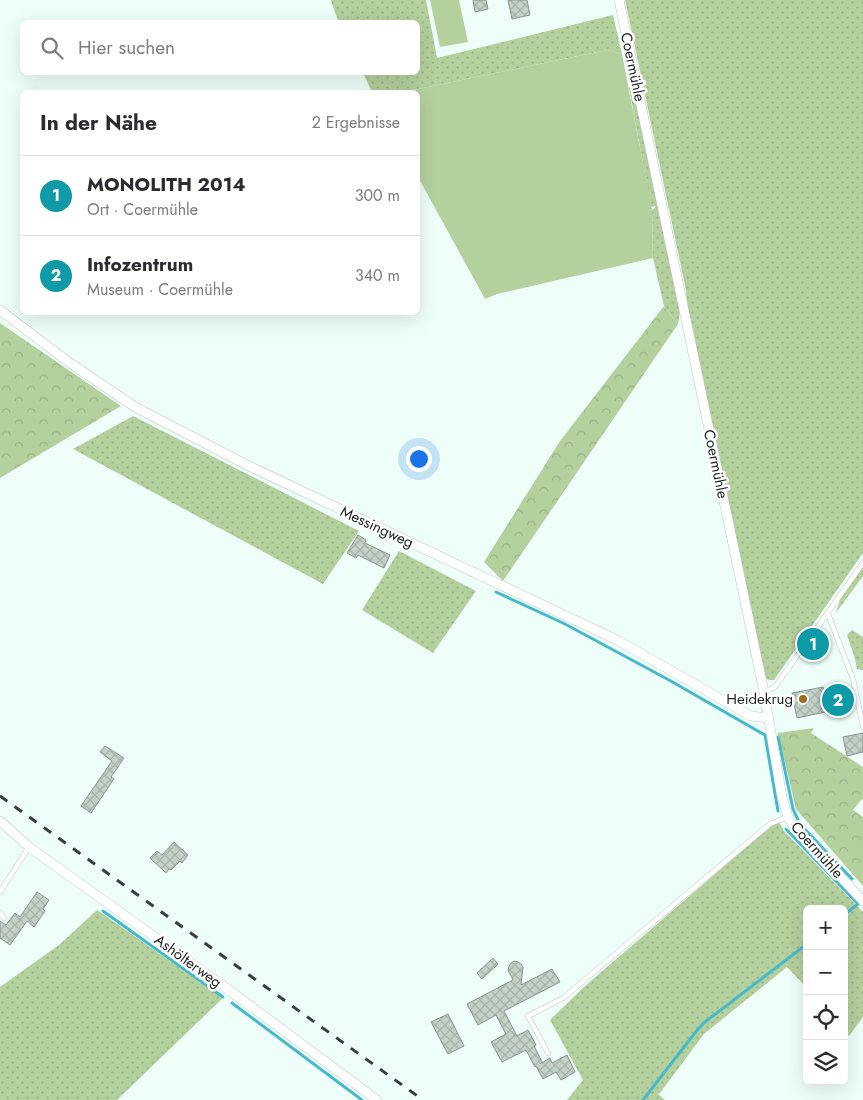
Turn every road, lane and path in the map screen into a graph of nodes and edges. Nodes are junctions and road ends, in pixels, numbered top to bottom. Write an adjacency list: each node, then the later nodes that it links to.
1 (619, 0): 5 (street, Coermühle)
2 (0, 310): 6 (street, Messingweg)
3 (863, 563): 4 (lane)
4 (828, 614): 5 (lane); 7 (lane)
5 (764, 692): 6 (street, Coermühle)
6 (768, 718): 8 (street, Coermühle)
7 (863, 727)
8 (788, 816): 12 (street, Coermühle); 15 (lane)
9 (0, 821): 10 (street, Ashölterweg)
10 (29, 848): 11 (lane); 16 (street, Ashölterweg)
11 (0, 892)
12 (863, 901)
13 (0, 913): 14 (lane)
14 (4, 918)
15 (548, 1053)
16 (377, 1100)

